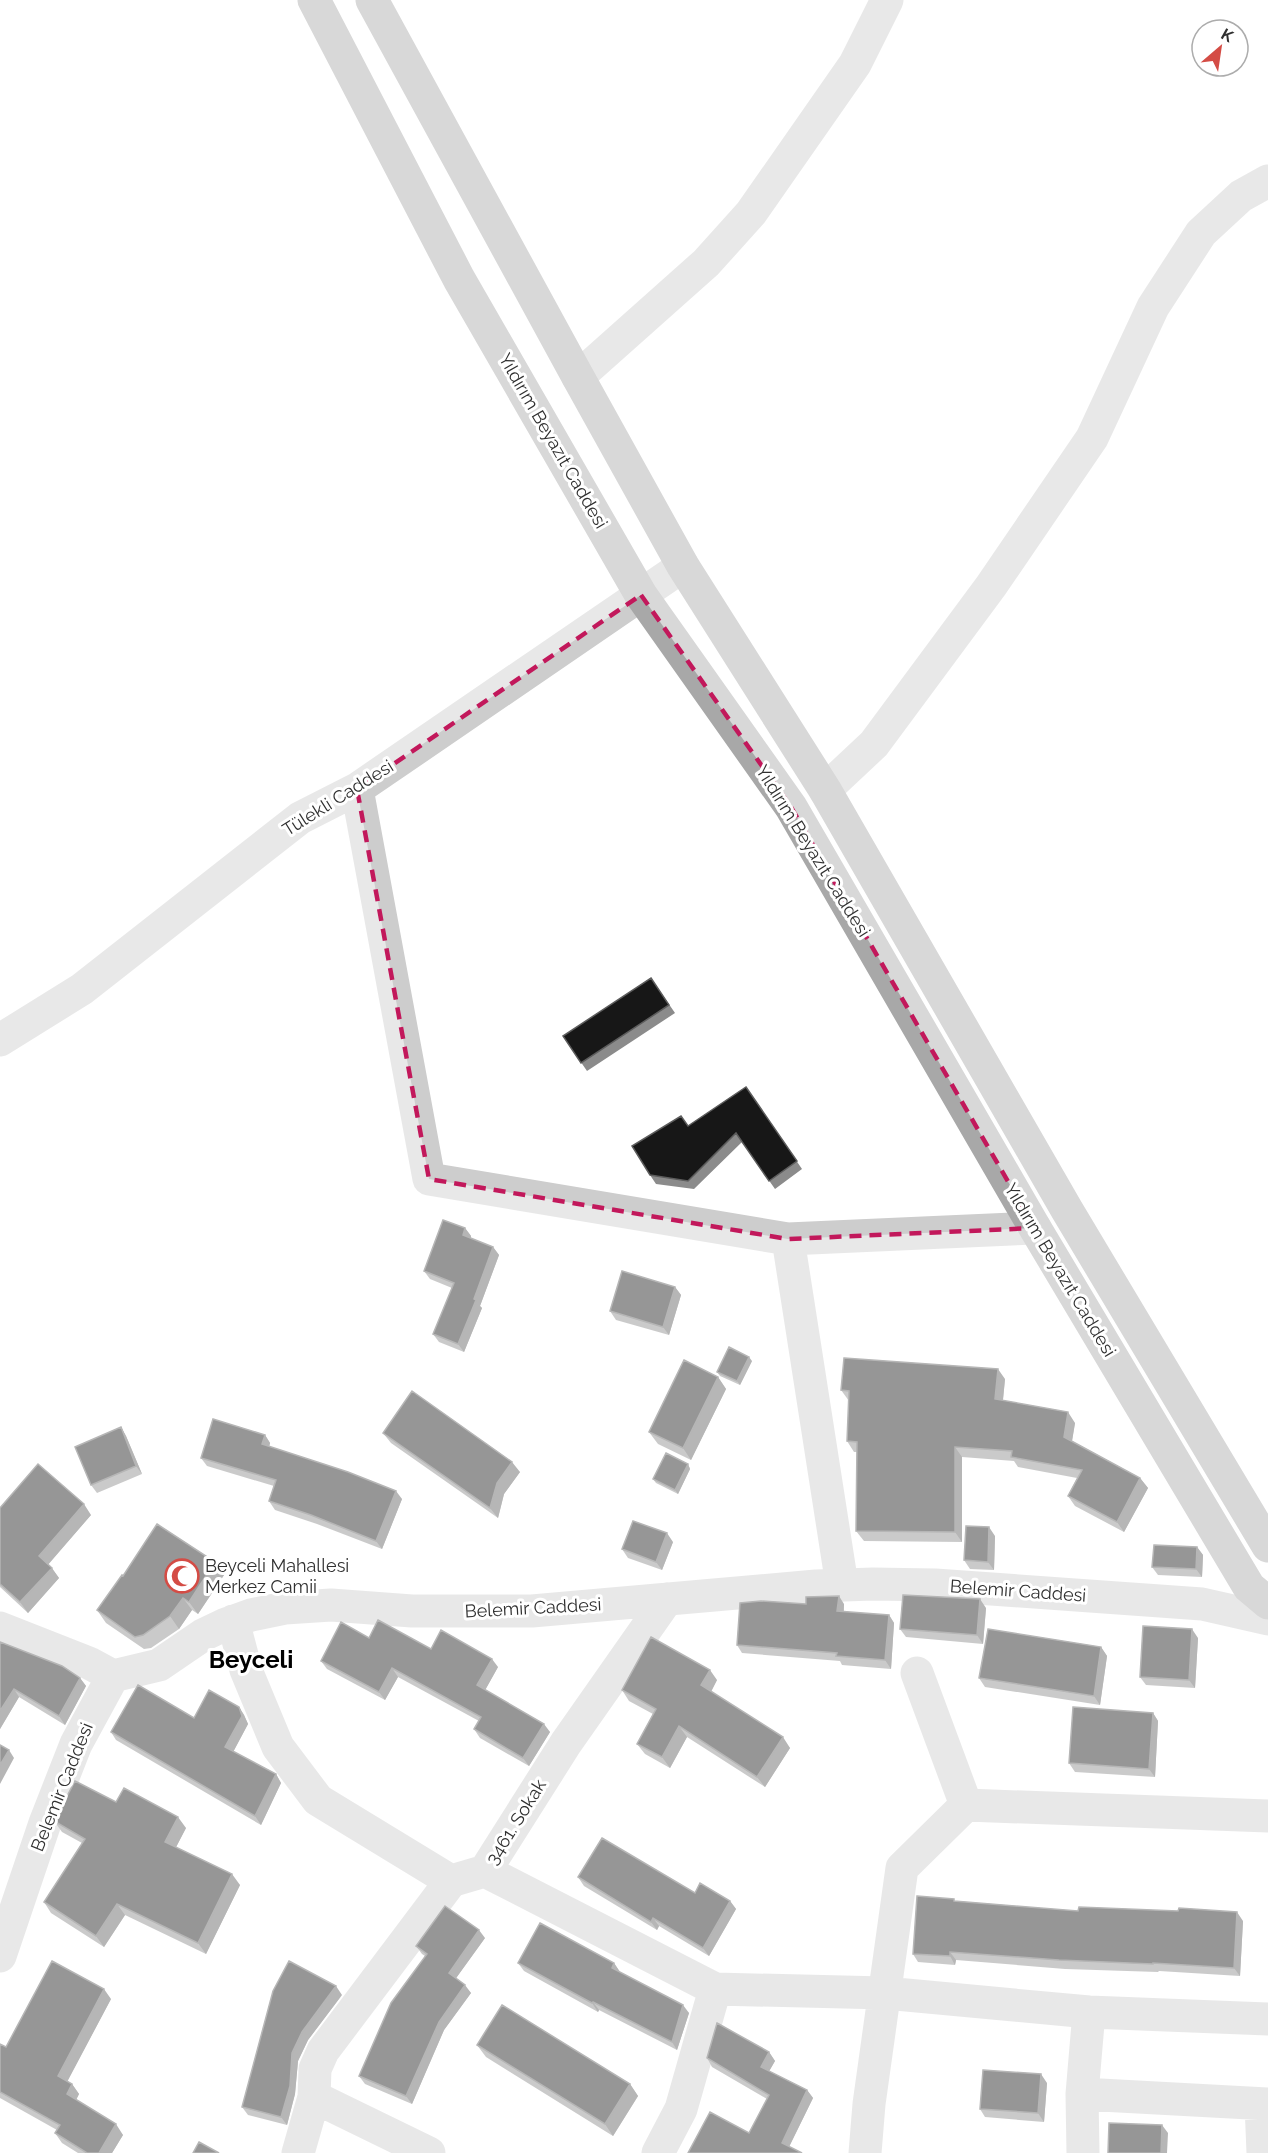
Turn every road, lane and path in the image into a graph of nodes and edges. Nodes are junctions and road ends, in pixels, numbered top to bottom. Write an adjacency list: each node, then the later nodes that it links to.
1 (314, 0): 7 (main road, Yıldırım Beyazıt Caddesi)
2 (372, 0): 5 (main road, Yıldırım Beyazıt Caddesi)
3 (887, 0): 5 (street)
4 (1268, 181): 9 (street)
5 (578, 377): 6 (main road, Yıldırım Beyazıt Caddesi)
6 (684, 566): 7 (street, Tülekli Caddesi); 9 (main road, Yıldırım Beyazıt Caddesi)
7 (641, 595): 8 (street, Tülekli Caddesi); 11 (main road, Yıldırım Beyazıt Caddesi)
8 (357, 789): 10 (street, Tülekli Caddesi); 12 (street)
9 (825, 790): 13 (main road, Yıldırım Beyazıt Caddesi)
10 (0, 1040)
11 (1035, 1228): 12 (street); 16 (main road, Yıldırım Beyazıt Caddesi)
12 (788, 1239): 14 (street)
13 (1268, 1546)
14 (842, 1585): 15 (street, Belemir Caddesi); 17 (street, Belemir Caddesi)
15 (667, 1599): 18 (street, Belemir Caddesi); 24 (street, 3461. Sokak)
16 (1268, 1603)
17 (1268, 1619)
18 (233, 1621): 21 (street, Belemir Caddesi); 25 (street)
19 (0, 1628): 21 (street)
20 (918, 1673): 22 (street)
21 (113, 1676): 26 (street, Belemir Caddesi)
22 (966, 1805): 23 (street); 28 (street)
23 (1268, 1816)
24 (485, 1871): 25 (street, 3461. Sokak); 27 (street)
25 (451, 1881): 32 (street)
26 (0, 1956)
27 (715, 1989): 28 (street); 36 (street)
28 (885, 1993): 29 (street); 37 (street)
29 (1089, 2012): 30 (street); 31 (street)
30 (1268, 2019)
31 (1082, 2094): 33 (street); 38 (street)
32 (314, 2097): 34 (street); 35 (street)
33 (1264, 2104): 39 (street)
34 (298, 2153)
35 (429, 2153)
36 (658, 2153)
37 (865, 2153)
38 (1083, 2153)
39 (1263, 2153)

